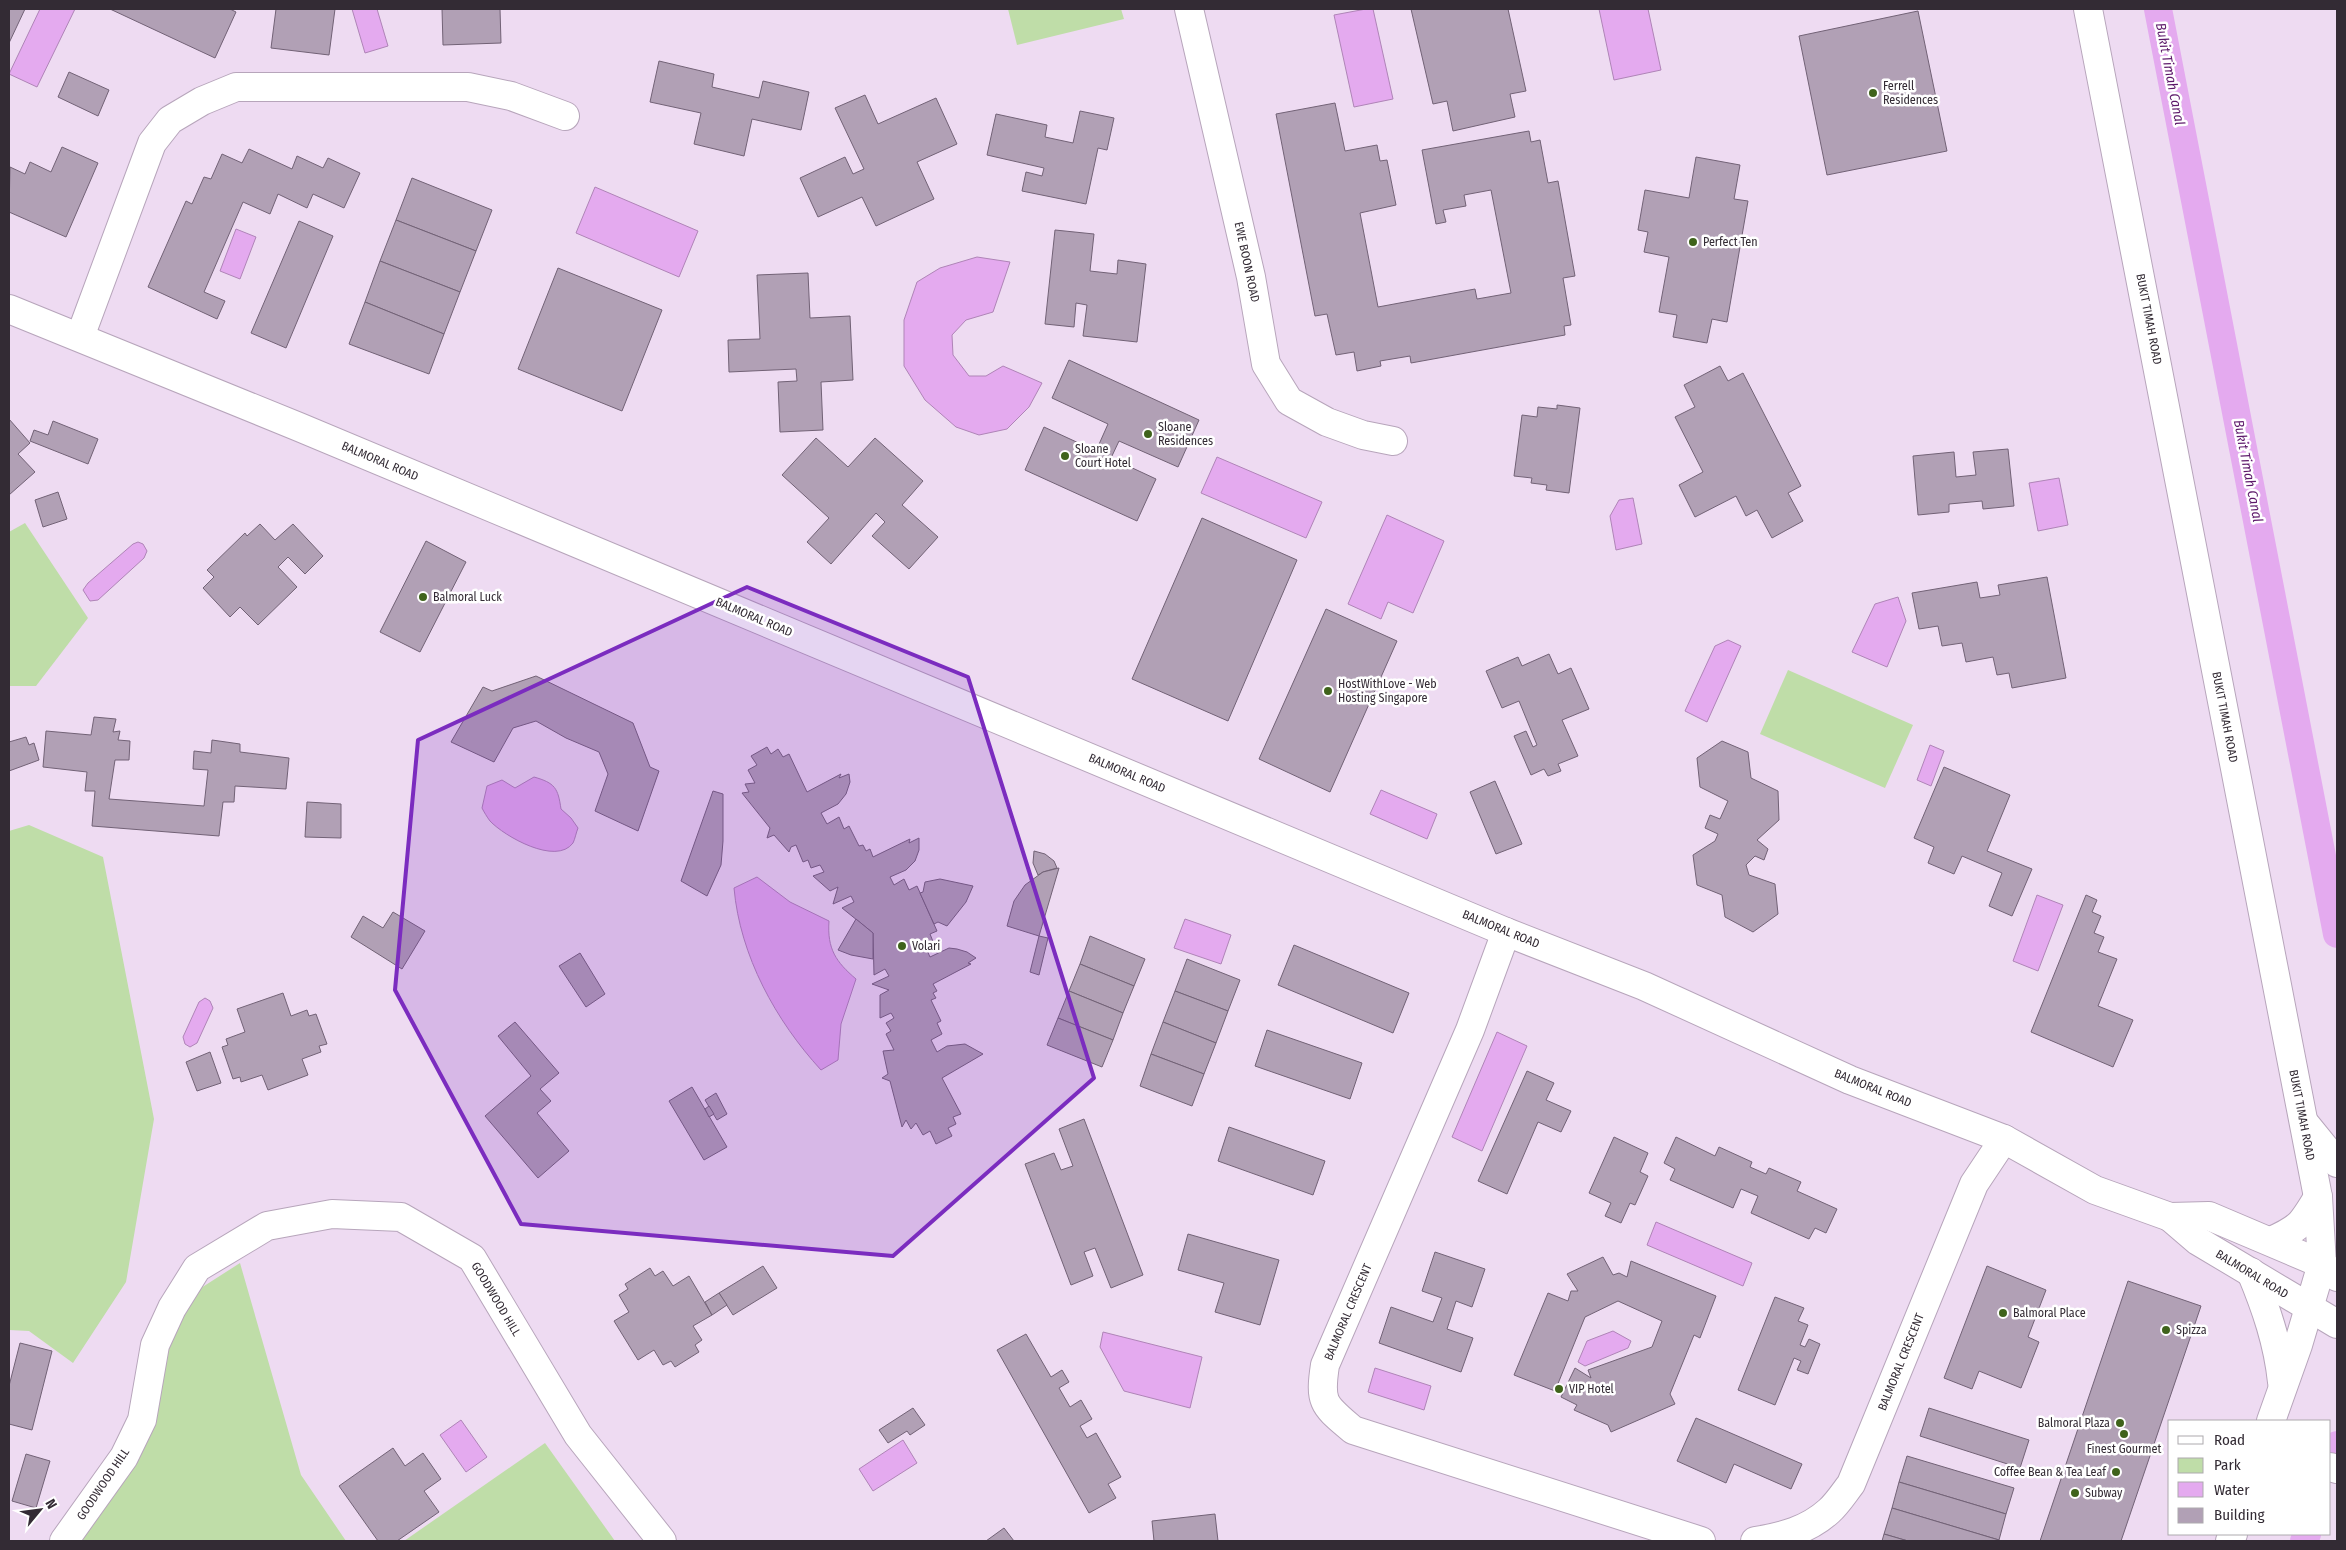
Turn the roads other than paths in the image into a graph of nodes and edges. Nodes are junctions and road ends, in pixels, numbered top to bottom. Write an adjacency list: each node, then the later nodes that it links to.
1 (1190, 9): 6 (main road, EWE BOON ROAD)
2 (2088, 9): 8 (main road, BUKIT TIMAH ROAD)
3 (565, 116): 5 (main road)
4 (9, 309): 5 (main road, BALMORAL ROAD)
5 (80, 337): 7 (main road, BALMORAL ROAD)
6 (1393, 441)
7 (1506, 932): 9 (main road, BALMORAL ROAD); 22 (main road, BALMORAL CRESCENT)
8 (2303, 1120): 10 (main road); 11 (main road, BUKIT TIMAH ROAD)
9 (2004, 1139): 12 (main road, BALMORAL ROAD); 23 (main road, BALMORAL CRESCENT)
10 (2337, 1164)
11 (2318, 1197): 13 (main road); 14 (main road, BUKIT TIMAH ROAD)
12 (2170, 1217): 13 (main road, BALMORAL ROAD); 15 (main road, BALMORAL ROAD)
13 (2272, 1241): 14 (main road, BALMORAL ROAD)
14 (2330, 1271): 16 (main road, BUKIT TIMAH ROAD)
15 (2251, 1272): 16 (main road, BALMORAL ROAD); 18 (main road)
16 (2309, 1308): 17 (main road, BALMORAL ROAD); 18 (main road, BUKIT TIMAH ROAD)
17 (2337, 1324)
18 (2283, 1389): 19 (main road, BUKIT TIMAH ROAD)
19 (2271, 1420)
20 (64, 1541): 21 (main road, GOODWOOD HILL)
21 (662, 1541)
22 (1701, 1541)
23 (1755, 1541)

